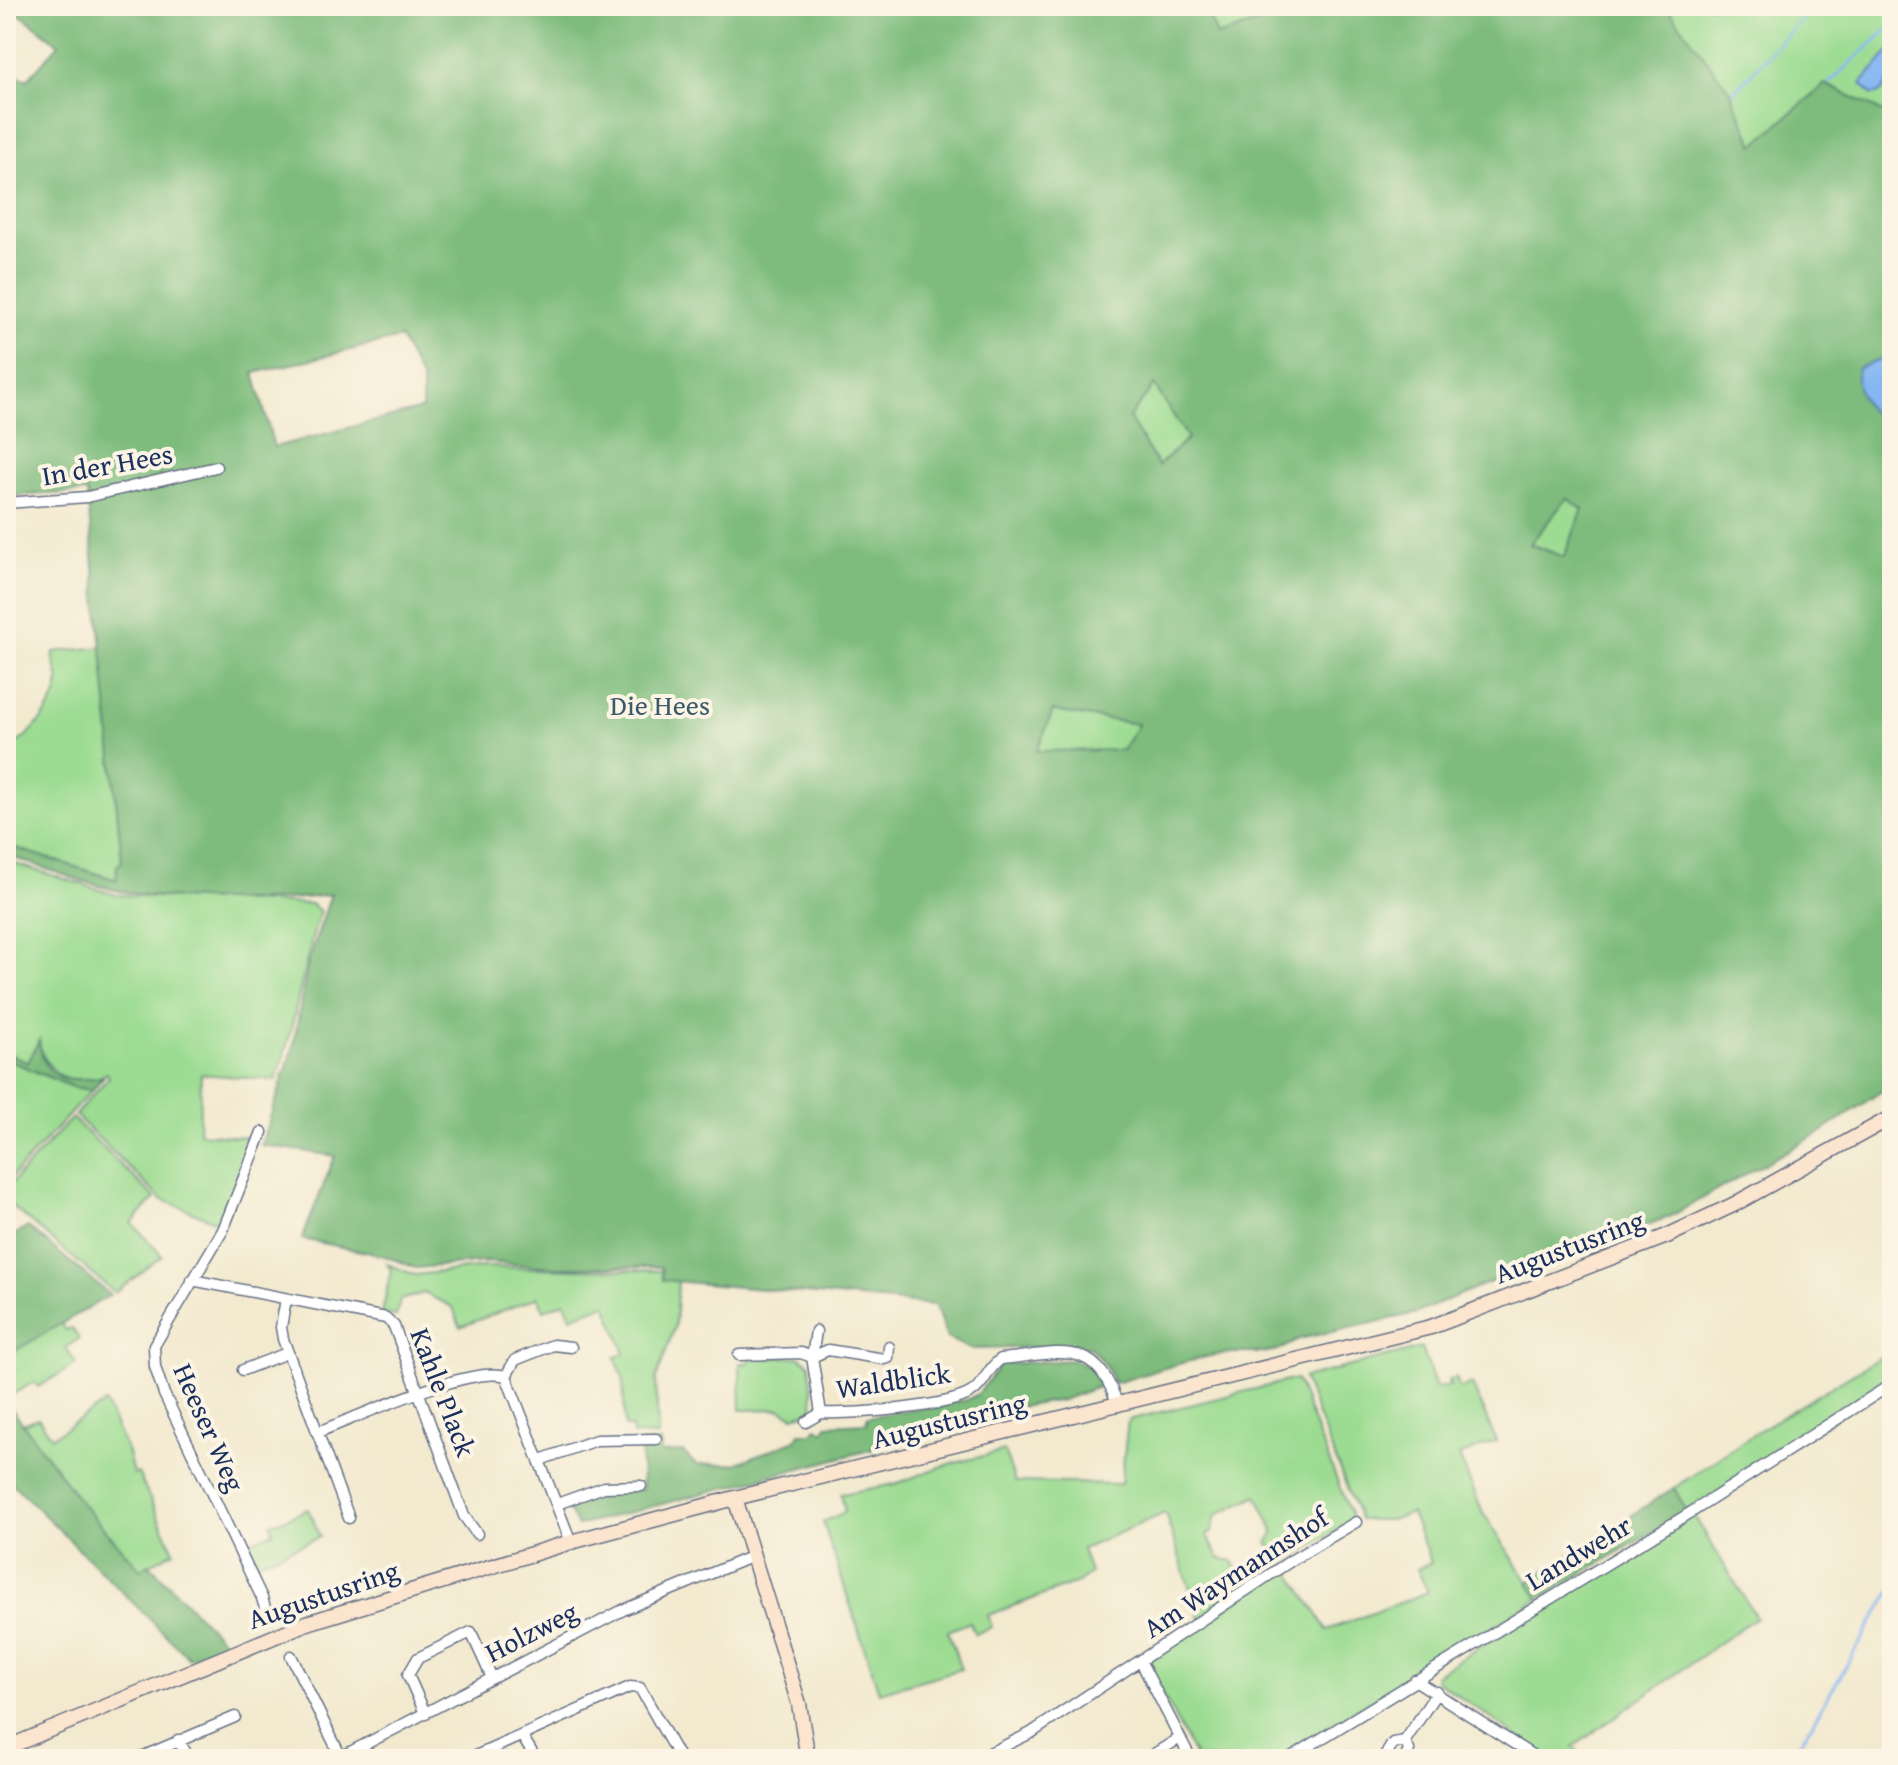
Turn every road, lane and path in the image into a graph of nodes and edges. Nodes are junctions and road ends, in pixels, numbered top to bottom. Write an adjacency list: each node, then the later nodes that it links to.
1 (216, 467): 2 (street, In der Hees)
2 (6, 503)
3 (1892, 1117): 17 (main road, Augustusring)
4 (262, 1132): 5 (street, Heeser Weg)
5 (192, 1280): 6 (street, Kahle Plack); 31 (street, Heeser Weg)
6 (286, 1299): 10 (street); 16 (street, Kahle Plack)
7 (816, 1331): 12 (street, Waldblick)
8 (571, 1347): 14 (street)
9 (889, 1347): 12 (street, Waldblick)
10 (287, 1353): 13 (street); 20 (street)
11 (739, 1355): 12 (street, Waldblick)
12 (812, 1357): 18 (street, Waldblick)
13 (243, 1370)
14 (506, 1376): 16 (street); 22 (street)
15 (1892, 1384): 35 (street, Landwehr)
16 (418, 1391): 20 (street); 28 (street, Kahle Plack)
17 (1118, 1406): 18 (street, Waldblick); 24 (main road, Augustusring)
18 (821, 1413): 19 (street, Waldblick)
19 (806, 1422)
20 (318, 1432): 26 (street)
21 (656, 1439): 22 (street)
22 (540, 1460): 25 (street)
23 (641, 1486): 25 (street)
24 (735, 1498): 29 (main road, Augustusring); 30 (main road)
25 (557, 1504): 29 (street)
26 (349, 1518)
27 (1356, 1522): 33 (street, Am Waymannshof)
28 (477, 1534)
29 (571, 1542): 43 (main road, Augustusring)
30 (753, 1556): 34 (street, Holzweg); 51 (main road)
31 (267, 1615)
32 (291, 1656): 45 (street)
33 (1141, 1662): 40 (street, Am Waymannshof); 52 (street, Am Waymannshof)
34 (492, 1678): 37 (street, Holzweg); 37 (street)
35 (1415, 1680): 36 (street); 55 (street, Landwehr)
36 (1437, 1692): 42 (street); 44 (street)
37 (425, 1713): 45 (street, Holzweg)
38 (235, 1717): 41 (street)
39 (522, 1736): 48 (street); 49 (street); 50 (street)
40 (1180, 1738): 53 (street); 54 (street, Am Waymannshof)
41 (178, 1740): 46 (street); 47 (street)
42 (1405, 1741): 56 (street); 57 (street)
43 (6, 1748)
44 (1531, 1757)
45 (339, 1758)
46 (137, 1759)
47 (190, 1759)
48 (469, 1759)
49 (536, 1759)
50 (680, 1759)
51 (808, 1759)
52 (977, 1759)
53 (1146, 1759)
54 (1191, 1759)
55 (1288, 1759)
56 (1383, 1759)
57 (1405, 1759)

